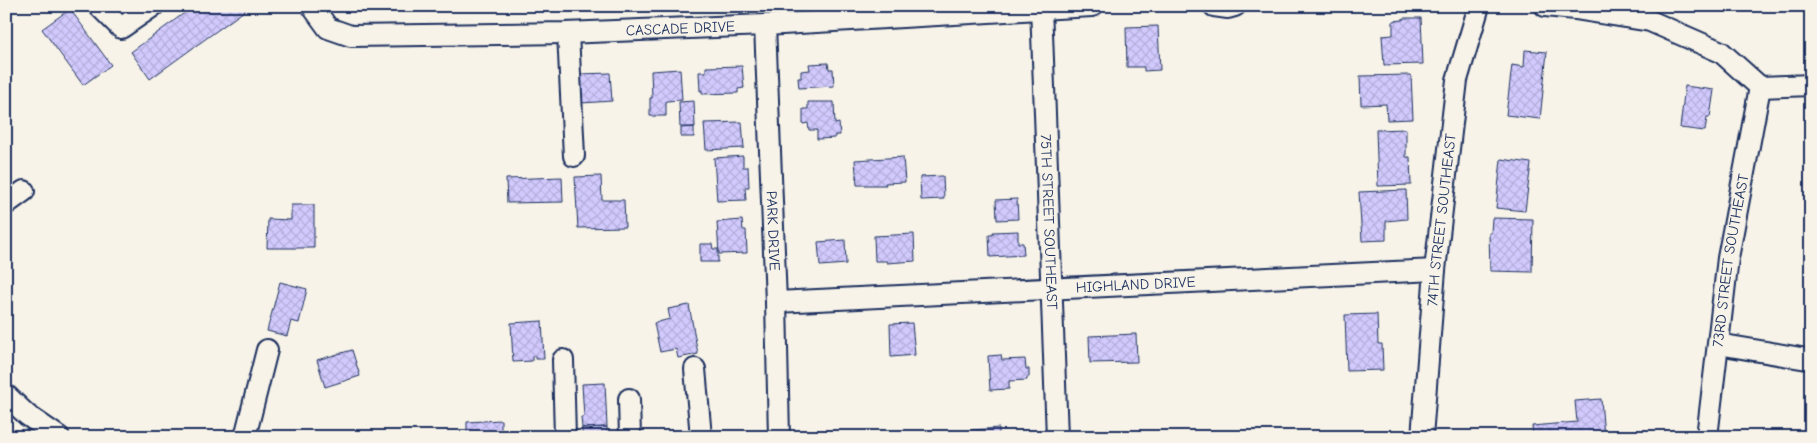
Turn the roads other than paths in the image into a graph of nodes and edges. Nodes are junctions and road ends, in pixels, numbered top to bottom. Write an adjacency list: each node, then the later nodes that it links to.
1 (99, 6): 2 (street)
2 (153, 6)
3 (312, 6): 11 (street, CASCADE DRIVE)
4 (1092, 6): 9 (street, CASCADE DRIVE)
5 (1214, 6): 6 (street)
6 (1235, 6)
7 (1478, 6): 17 (street, 74TH STREET SOUTHEAST)
8 (1544, 6): 13 (street)
9 (1041, 8): 10 (street, CASCADE DRIVE); 18 (street, 75TH STREET SOUTHEAST)
10 (765, 25): 11 (street, CASCADE DRIVE); 19 (street, PARK DRIVE)
11 (568, 33): 14 (street)
12 (1811, 85): 13 (street)
13 (1760, 87): 20 (street, 73RD STREET SOUTHEAST)
14 (574, 156)
15 (24, 192): 16 (street)
16 (6, 204)
17 (1435, 270): 18 (street, HIGHLAND DRIVE); 34 (street, 74TH STREET SOUTHEAST)
18 (1052, 289): 19 (street, HIGHLAND DRIVE); 33 (street, 75TH STREET SOUTHEAST)
19 (776, 302): 32 (street, PARK DRIVE)
20 (1718, 344): 22 (street); 35 (street, 73RD STREET SOUTHEAST)
21 (267, 350): 28 (street)
22 (1811, 358)
23 (563, 360): 29 (street)
24 (695, 369): 31 (street)
25 (6, 395): 27 (street)
26 (629, 399): 30 (street)
27 (59, 437)
28 (245, 437)
29 (565, 437)
30 (630, 437)
31 (701, 437)
32 (779, 437)
33 (1057, 437)
34 (1422, 437)
35 (1707, 437)

